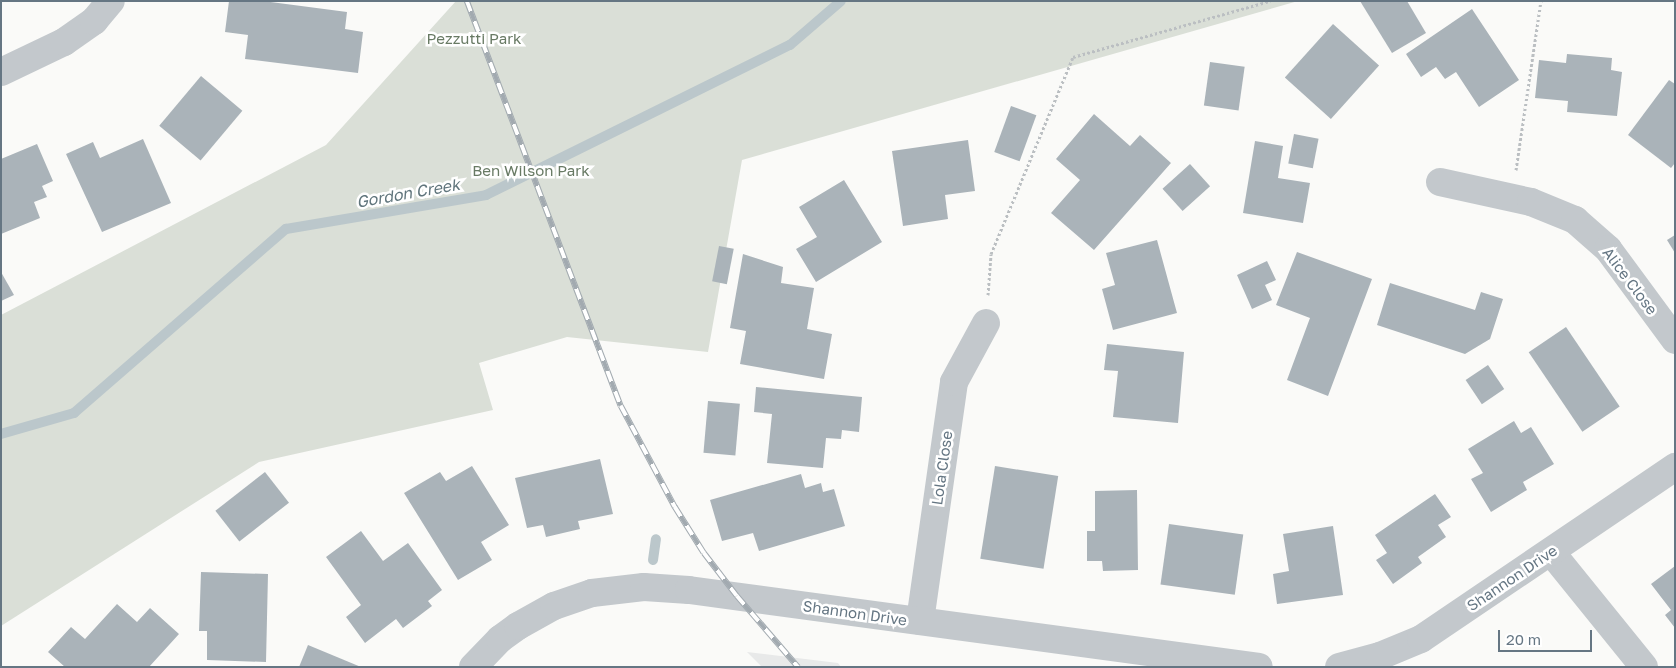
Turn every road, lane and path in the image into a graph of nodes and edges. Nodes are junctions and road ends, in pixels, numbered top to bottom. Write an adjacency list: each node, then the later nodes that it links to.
1 (111, 1): 4 (street)
2 (1270, 1): 7 (path)
3 (1541, 1): 6 (path)
4 (1, 72)
5 (1440, 182): 6 (street, Alice Close)
6 (1512, 197): 8 (street, Alice Close)
7 (986, 323): 11 (street, Lola Close)
8 (1675, 340)
9 (1675, 467): 10 (street, Shannon Drive)
10 (1551, 552): 14 (street, Shannon Drive); 15 (street)
11 (920, 622): 12 (street, Shannon Drive); 13 (street, Shannon Drive)
12 (473, 667)
13 (1259, 667)
14 (1339, 667)
15 (1644, 667)

